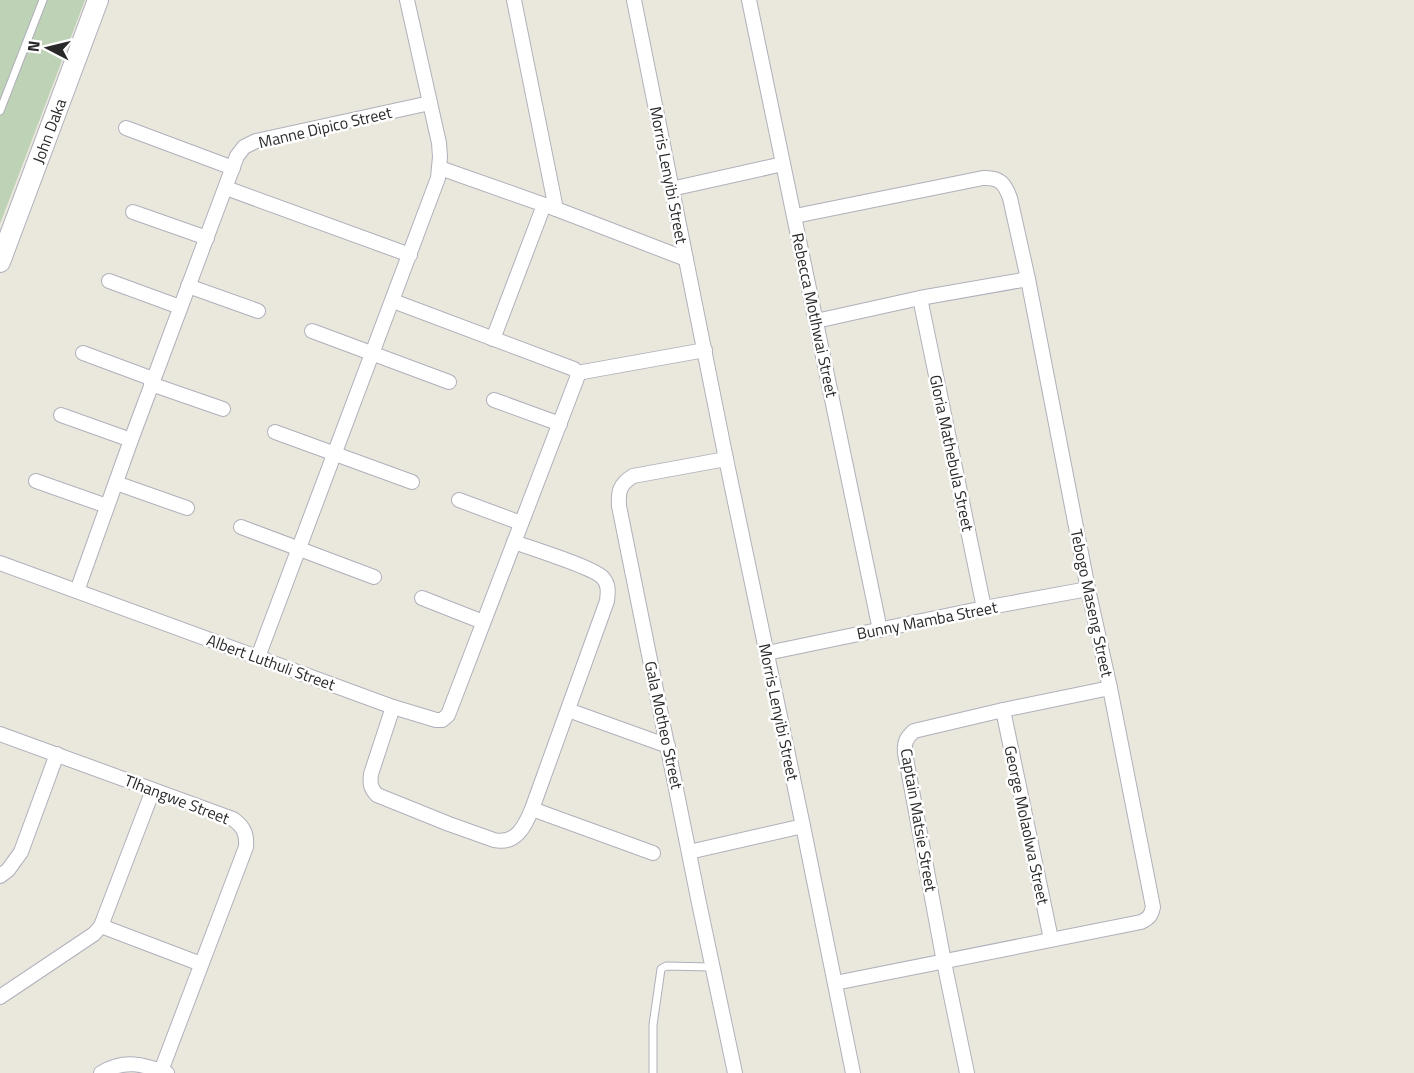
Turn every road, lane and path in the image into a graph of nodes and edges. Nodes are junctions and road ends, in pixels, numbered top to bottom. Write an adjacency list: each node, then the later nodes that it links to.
1 (43, 0): 8 (lane)
2 (98, 0): 21 (street, John Daka)
3 (407, 0): 7 (street)
4 (514, 0): 15 (street)
5 (633, 0): 14 (street, Morris Lenyibi Street)
6 (749, 0): 10 (street, Rebecca Motlhwai Street)
7 (430, 103): 11 (street, Manne Dipico Street); 12 (street)
8 (0, 111)
9 (126, 128): 11 (street)
10 (783, 164): 14 (street); 17 (street, Rebecca Motlhwai Street)
11 (233, 168): 13 (street, Manne Dipico Street)
12 (440, 168): 15 (street); 19 (street)
13 (226, 188): 18 (street, Manne Dipico Street); 19 (street)
14 (671, 189): 20 (street, Morris Lenyibi Street)
15 (550, 207): 20 (street); 31 (street)
16 (133, 212): 18 (street)
17 (795, 216): 22 (street, Tebogo Maseng Street); 29 (street, Rebecca Motlhwai Street)
18 (207, 238): 24 (street, Manne Dipico Street)
19 (410, 255): 26 (street)
20 (686, 259): 32 (street, Morris Lenyibi Street)
21 (0, 262)
22 (1028, 279): 25 (street); 58 (street, Tebogo Maseng Street)
23 (109, 280): 27 (street)
24 (188, 286): 27 (street, Manne Dipico Street); 28 (street)
25 (920, 298): 29 (street); 61 (street, Gloria Mathebula Street)
26 (393, 301): 31 (street); 34 (street)
27 (180, 307): 36 (street, Manne Dipico Street)
28 (258, 311)
29 (816, 321): 63 (street, Rebecca Motlhwai Street)
30 (312, 331): 34 (street)
31 (493, 339): 35 (street)
32 (705, 350): 35 (street); 45 (street, Morris Lenyibi Street)
33 (83, 353): 36 (street)
34 (372, 354): 37 (street); 44 (street)
35 (578, 372): 41 (street, Albert Luthuli Street)
36 (152, 382): 39 (street); 43 (street, Manne Dipico Street)
37 (449, 382)
38 (494, 400): 41 (street)
39 (223, 409)
40 (61, 415): 43 (street)
41 (560, 424): 52 (street, Albert Luthuli Street)
42 (275, 432): 44 (street)
43 (130, 440): 48 (street, Manne Dipico Street)
44 (335, 454): 47 (street); 55 (street)
45 (726, 459): 64 (street, Morris Lenyibi Street); 71 (street, Gala Motheo Street)
46 (36, 481): 50 (street)
47 (412, 482)
48 (116, 483): 50 (street, Manne Dipico Street); 51 (street)
49 (459, 500): 52 (street)
50 (107, 506): 59 (street, Manne Dipico Street)
51 (187, 508)
52 (521, 523): 54 (street, Albert Luthuli Street)
53 (241, 527): 55 (street)
54 (514, 542): 62 (street, Albert Luthuli Street); 69 (street)
55 (299, 548): 57 (street); 65 (street)
56 (0, 563): 59 (street, Albert Luthuli Street)
57 (374, 577)
58 (1088, 589): 61 (street, Bunny Mamba Street); 66 (street, Tebogo Maseng Street)
59 (77, 591): 65 (street, Albert Luthuli Street)
60 (422, 598): 62 (street)
61 (984, 608): 63 (street, Bunny Mamba Street)
62 (483, 622): 67 (street, Albert Luthuli Street)
63 (880, 630): 64 (street, Bunny Mamba Street)
64 (767, 653): 75 (street, Morris Lenyibi Street)
65 (258, 657): 67 (street, Albert Luthuli Street)
66 (1110, 688): 68 (street, Captain Matsie Street); 80 (street, Tebogo Maseng Street)
67 (393, 707): 74 (street)
68 (1003, 710): 80 (street, George Molaolwa Street); 81 (street, Captain Matsie Street)
69 (568, 711): 71 (street); 74 (street)
70 (0, 734): 72 (street, Tlhangwe Street)
71 (668, 746): 76 (street, Gala Motheo Street)
72 (57, 754): 73 (street, Tlhangwe Street); 78 (street)
73 (153, 790): 79 (street); 82 (street, Tlhangwe Street)
74 (531, 809): 77 (street)
75 (803, 826): 76 (street); 84 (street, Morris Lenyibi Street)
76 (689, 852): 83 (street, Gala Motheo Street)
77 (653, 854)
78 (0, 876)
79 (101, 926): 82 (street); 85 (street)
80 (1051, 939): 81 (street, Tebogo Maseng Street)
81 (944, 962): 84 (street, Tebogo Maseng Street); 91 (street, Captain Matsie Street)
82 (201, 964): 86 (street, Tlhangwe Street)
83 (712, 967): 88 (lane); 89 (street, Gala Motheo Street)
84 (835, 983): 90 (street, Morris Lenyibi Street)
85 (0, 997)
86 (164, 1072): 87 (street)
87 (101, 1073)
88 (653, 1073)
89 (735, 1073)
90 (853, 1073)
91 (967, 1073)

